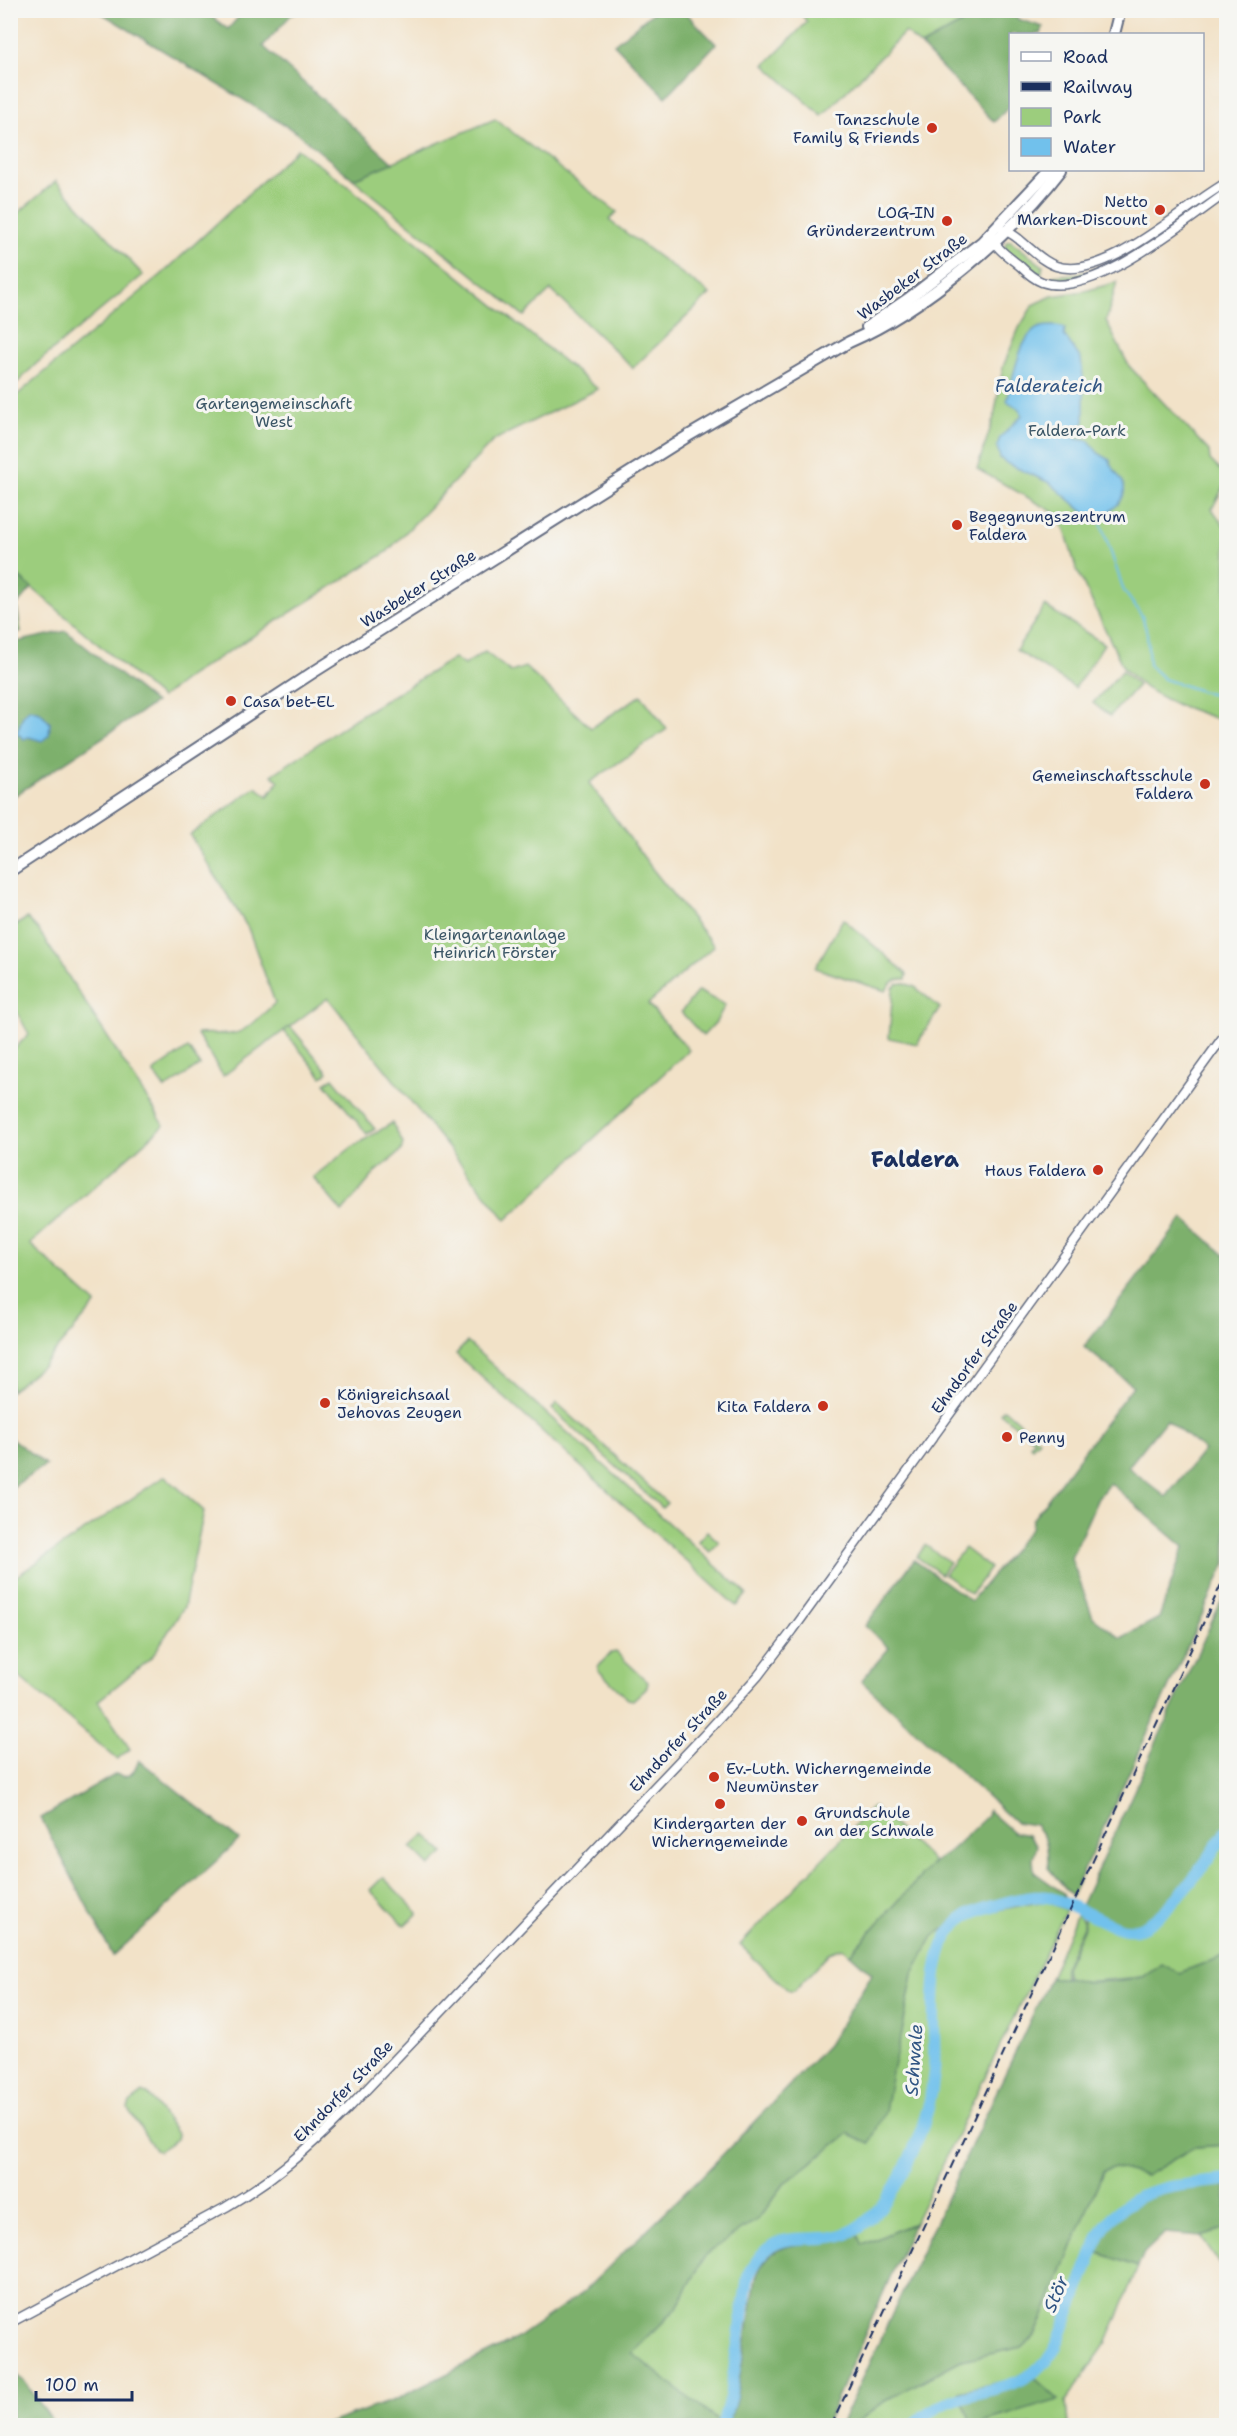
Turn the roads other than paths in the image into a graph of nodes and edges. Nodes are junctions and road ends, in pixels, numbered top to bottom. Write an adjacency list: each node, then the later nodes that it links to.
1 (1120, 10): 2 (main road)
2 (1114, 33)
3 (1049, 171): 7 (main road)
4 (1060, 171): 7 (main road)
5 (1227, 183): 7 (street)
6 (1227, 193): 7 (street, Wasbeker Straße)
7 (997, 234): 8 (main road, Wasbeker Straße)
8 (10, 872)
9 (1227, 1033): 10 (street, Ehndorfer Straße)
10 (10, 2323)

